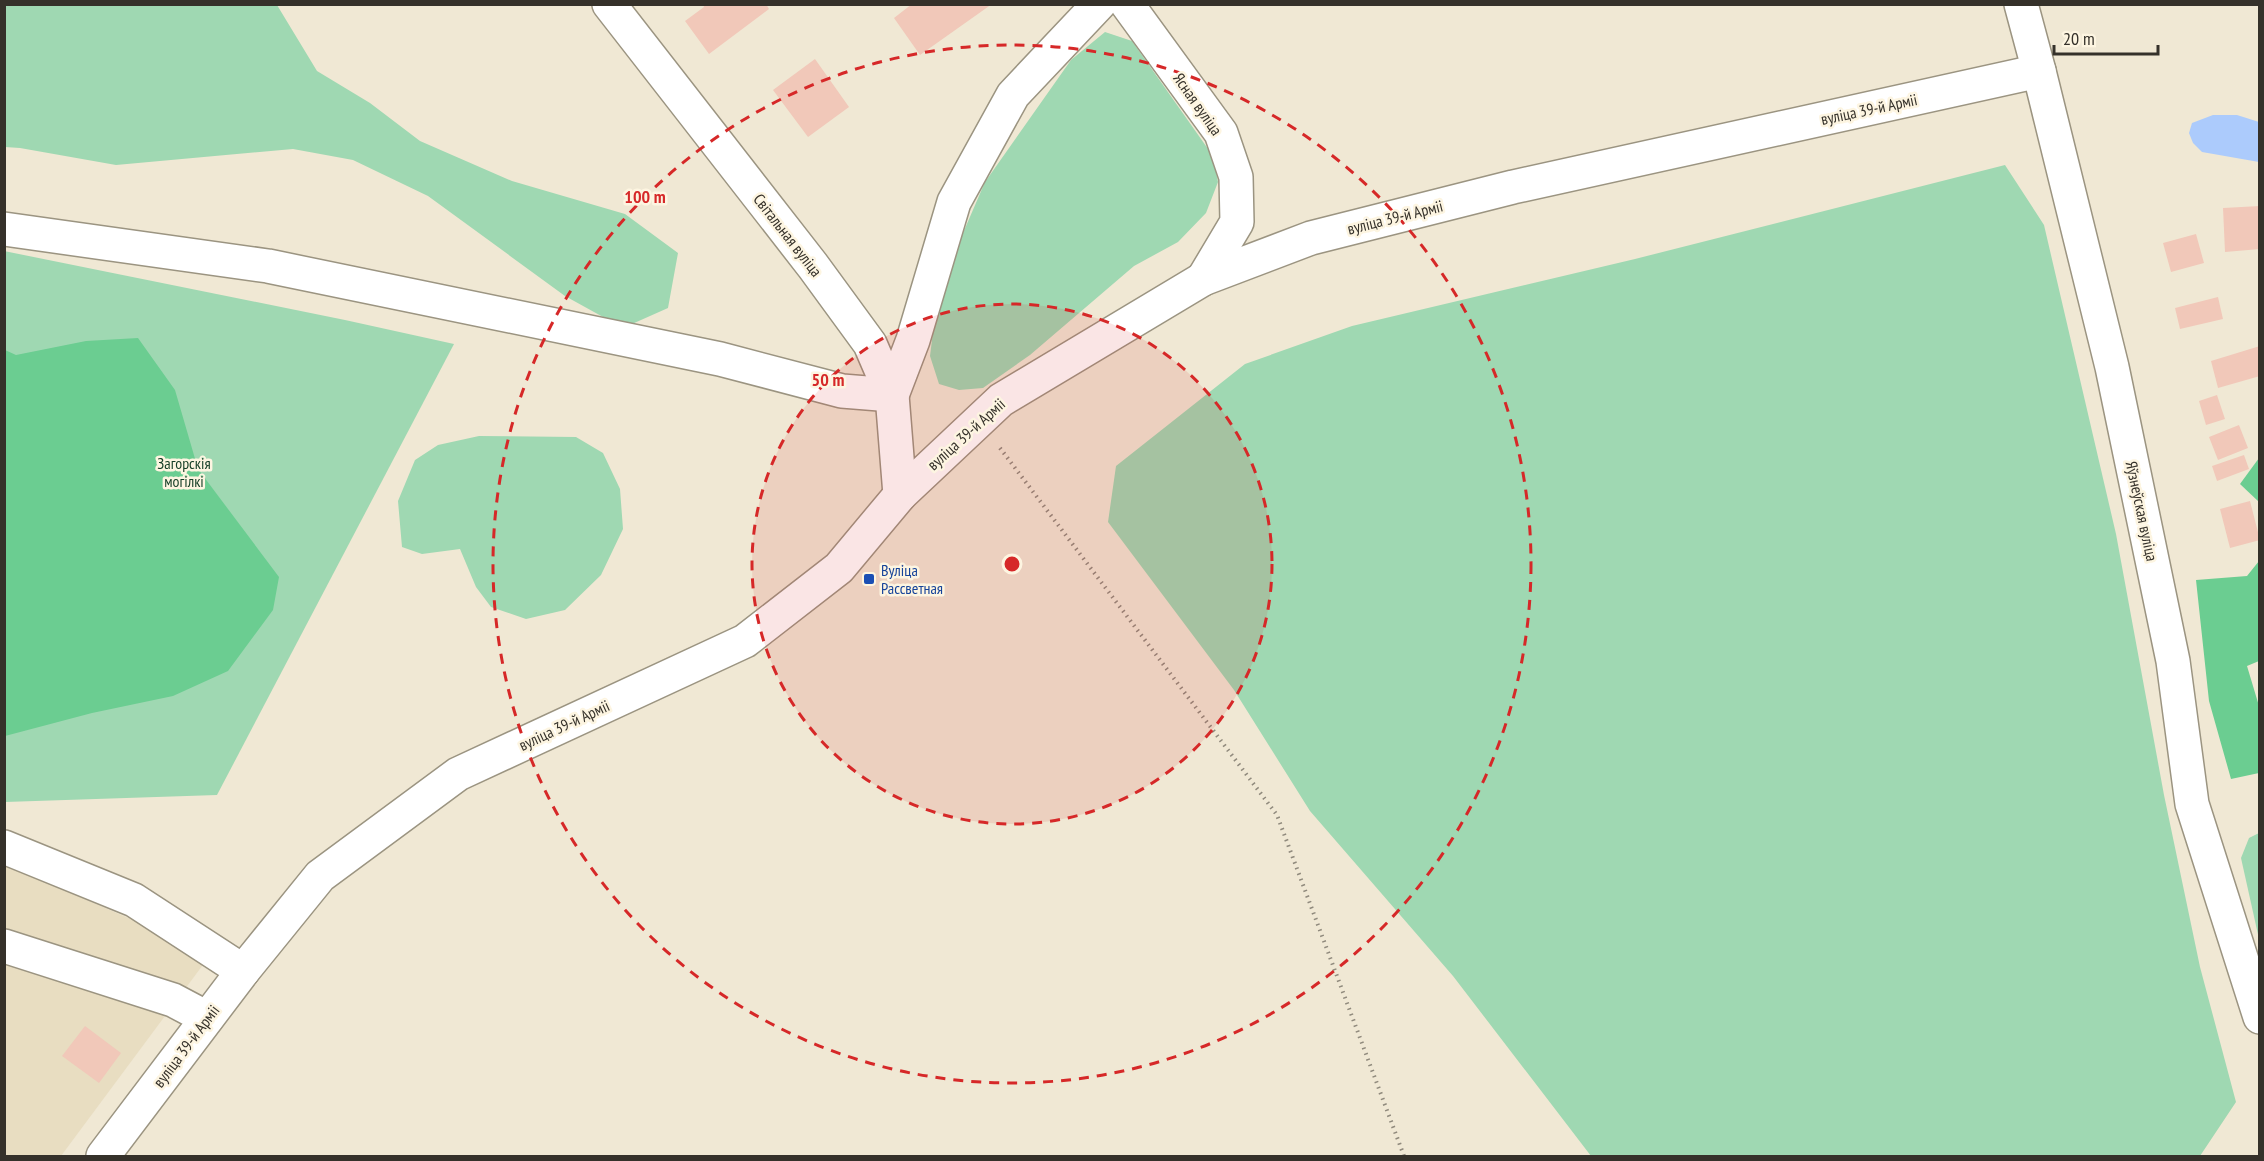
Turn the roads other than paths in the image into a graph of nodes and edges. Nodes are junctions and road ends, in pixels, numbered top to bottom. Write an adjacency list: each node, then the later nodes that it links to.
1 (609, 4): 8 (street, Світальная вуліца)
2 (1099, 4): 8 (street)
3 (1127, 4): 7 (street, Ясная вуліца)
4 (2021, 4): 5 (street, Яўзнеўская вуліца)
5 (2039, 71): 7 (street, вуліца 39-й Арміі); 13 (street, Яўзнеўская вуліца)
6 (4, 229): 8 (street)
7 (1203, 279): 9 (street, вуліца 39-й Арміі)
8 (892, 395): 9 (street, Світальная вуліца)
9 (900, 495): 12 (street, вуліца 39-й Арміі)
10 (4, 847): 12 (street)
11 (4, 946): 14 (street)
12 (243, 971): 14 (street, вуліца 39-й Арміі)
13 (2259, 1017)
14 (207, 1018): 15 (street, вуліца 39-й Арміі)
15 (103, 1156)

